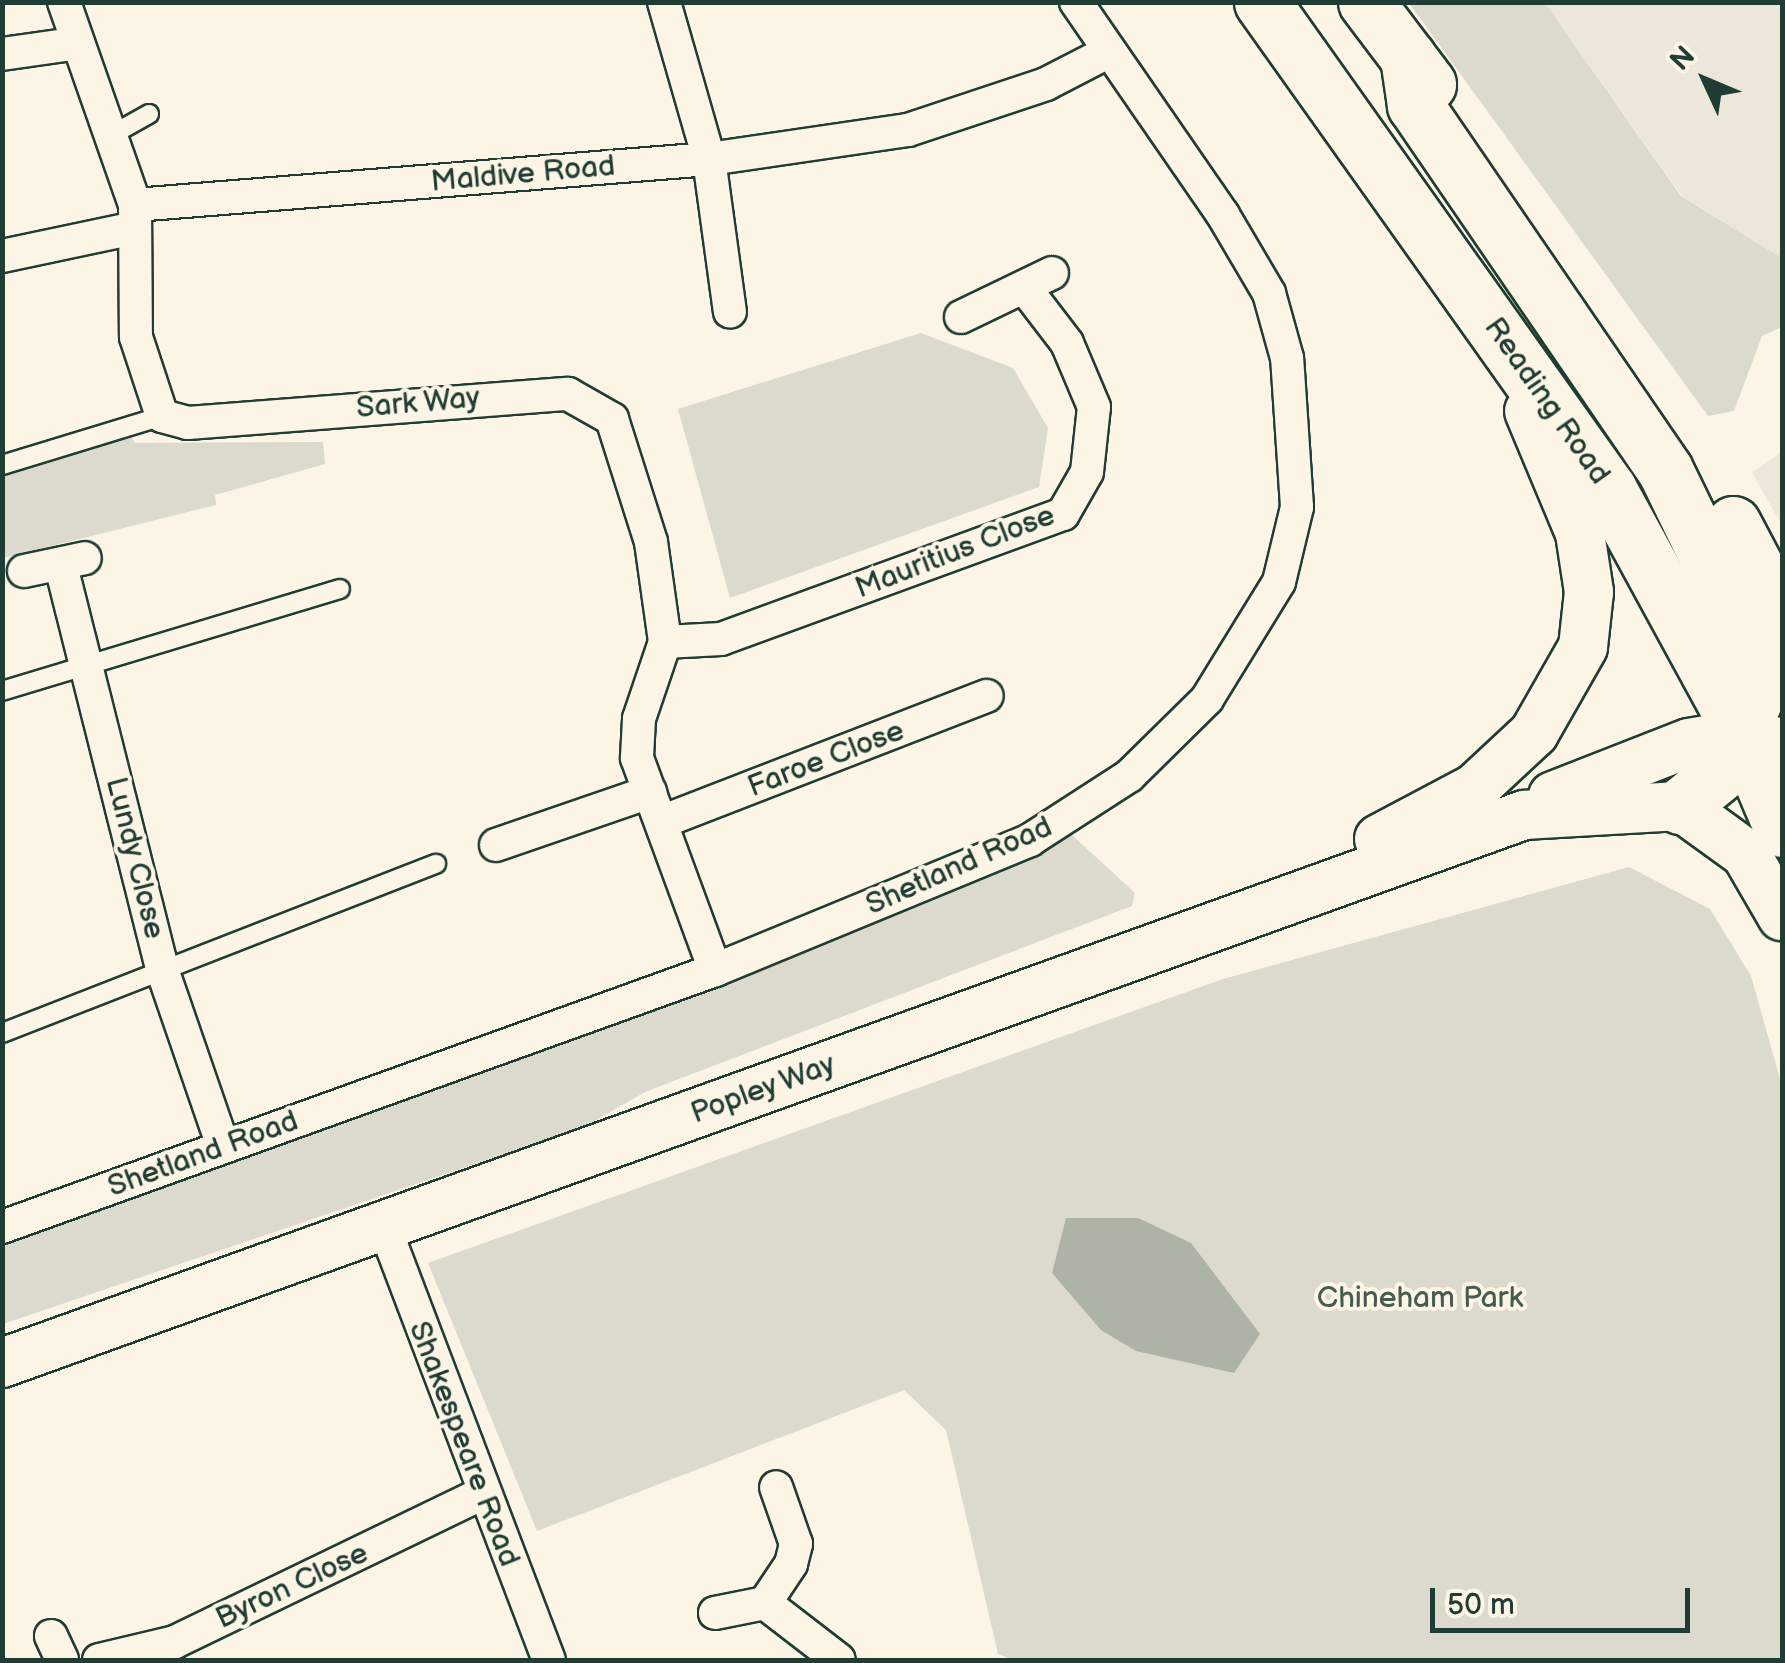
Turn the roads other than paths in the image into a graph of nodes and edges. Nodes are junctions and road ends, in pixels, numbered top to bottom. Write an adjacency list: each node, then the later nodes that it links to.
1 (64, 2): 6 (street)
2 (664, 2): 12 (street)
3 (1076, 2): 7 (street, Shetland Road)
4 (1262, 2): 16 (highway, Reading Road)
5 (1366, 2): 9 (highway)
6 (72, 44): 8 (street); 11 (street)
7 (1108, 52): 12 (street, Maldive Road); 37 (street, Shetland Road)
8 (2, 54)
9 (1408, 56): 22 (highway); 27 (highway)
10 (149, 114): 11 (lane)
11 (108, 138): 13 (street)
12 (708, 159): 13 (street, Maldive Road); 15 (street)
13 (133, 217): 14 (street, Maldive Road); 18 (street)
14 (2, 256)
15 (730, 312)
16 (1486, 313): 27 (highway, Reading Road); 34 (street)
17 (961, 318): 23 (street, Mauritius Close)
18 (162, 416): 19 (lane); 23 (street, Sark Way)
19 (2, 465)
20 (24, 571): 24 (street, Lundy Close)
21 (340, 589): 24 (lane)
22 (1782, 618)
23 (665, 642): 29 (street, Sark Way)
24 (88, 670): 25 (lane); 36 (street, Lundy Close)
25 (2, 691)
26 (987, 696): 29 (street, Faroe Close)
27 (1762, 738): 28 (highway); 30 (street, Popley Way); 31 (highway, Reading Road)
28 (1680, 806): 30 (street, Popley Way); 35 (street)
29 (657, 807): 32 (street, Faroe Close); 37 (street)
30 (1524, 816): 34 (street, Popley Way)
31 (1782, 829)
32 (496, 844)
33 (436, 864): 36 (lane)
34 (1256, 910): 40 (street, Popley Way)
35 (1782, 916)
36 (162, 969): 38 (lane); 39 (street, Lundy Close)
37 (716, 970): 39 (street, Shetland Road)
38 (2, 1033)
39 (223, 1146): 41 (street, Shetland Road)
40 (384, 1226): 42 (street, Popley Way); 44 (street, Shakespeare Road)
41 (2, 1228)
42 (2, 1363)
43 (776, 1487): 45 (street)
44 (479, 1495): 47 (street, Byron Close); 48 (street, Shakespeare Road)
45 (765, 1603): 46 (street); 49 (street)
46 (714, 1613)
47 (99, 1660)
48 (549, 1660)
49 (839, 1660)

